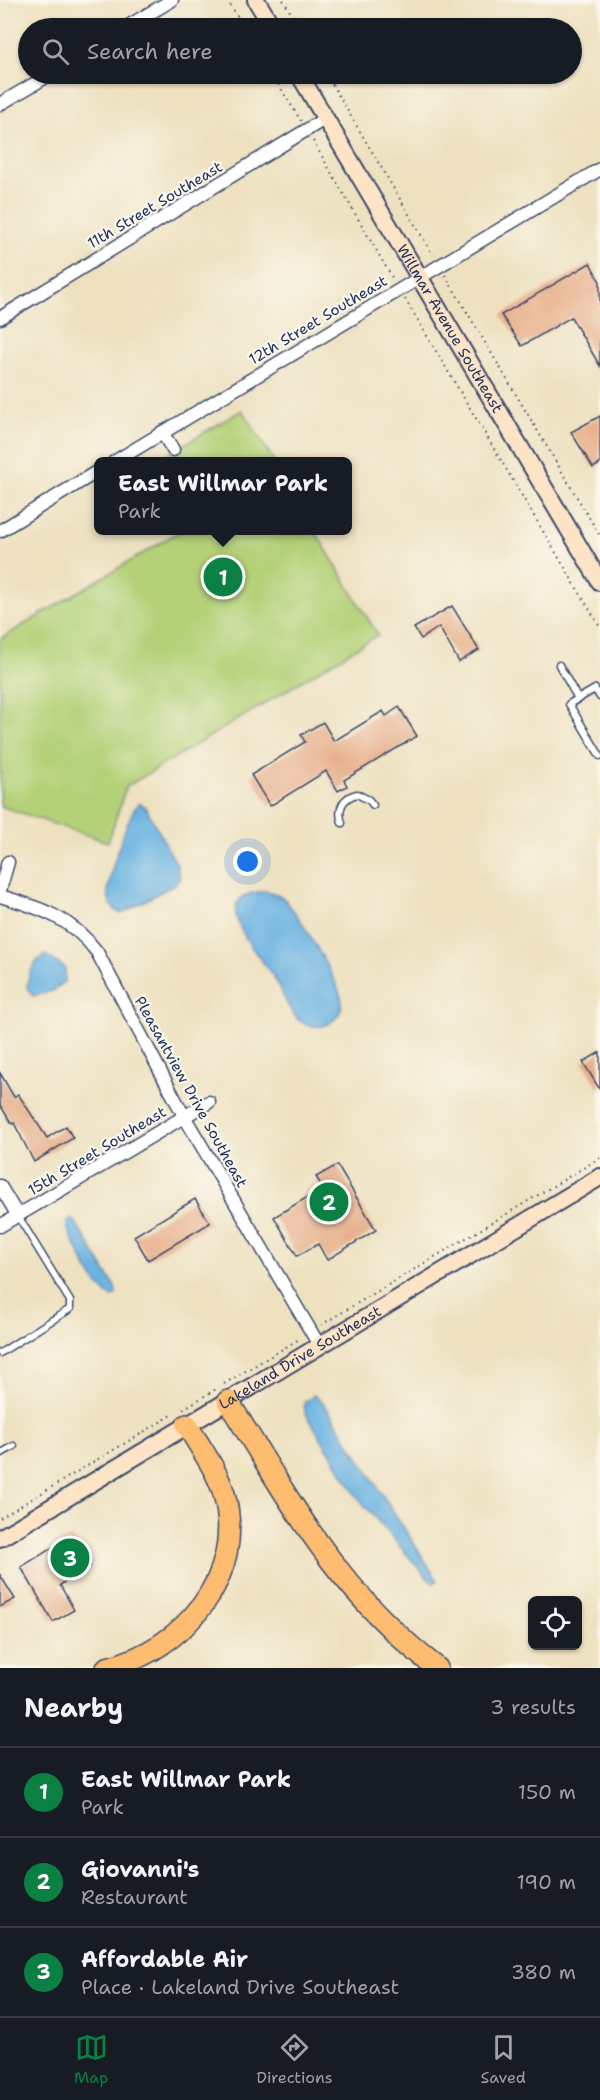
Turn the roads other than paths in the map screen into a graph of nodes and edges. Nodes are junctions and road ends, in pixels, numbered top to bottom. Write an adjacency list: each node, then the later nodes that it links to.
1 (172, 0): 3 (street)
2 (256, 0): 4 (main road)
3 (142, 18)
4 (267, 18)
5 (34, 84): 7 (street)
6 (305, 84): 8 (main road, Willmar Avenue Southeast)
7 (0, 104)
8 (326, 118): 10 (main road, Willmar Avenue Southeast); 11 (street, 11th Street Southeast)
9 (600, 169): 10 (street, 12th Street Southeast)
10 (419, 276): 12 (street, 12th Street Southeast); 17 (main road, Willmar Avenue Southeast)
11 (0, 318)
12 (162, 432): 13 (street); 14 (street, 12th Street Southeast)
13 (173, 450)
14 (122, 457)
15 (94, 474): 16 (street)
16 (0, 531)
17 (600, 582)
18 (559, 665): 20 (lane)
19 (600, 697): 20 (lane)
20 (578, 699): 21 (lane)
21 (600, 756)
22 (373, 805): 23 (lane)
23 (342, 823)
24 (8, 861): 25 (street)
25 (0, 890)
26 (0, 896): 28 (street, Pleasantview Drive Southeast)
27 (209, 1101): 28 (street, 15th Street Southeast)
28 (184, 1116): 31 (street, 15th Street Southeast); 33 (street, Pleasantview Drive Southeast)
29 (600, 1178): 33 (main road, Lakeland Drive Southeast)
30 (0, 1186): 31 (street)
31 (18, 1216): 32 (street, 15th Street Southeast); 34 (lane)
32 (0, 1226)
33 (319, 1345): 35 (main road, Lakeland Drive Southeast)
34 (0, 1353)
35 (228, 1401): 36 (main road, Lakeland Drive Southeast); 41 (highway)
36 (187, 1425): 39 (main road, Lakeland Drive Southeast); 40 (highway)
37 (14, 1446): 38 (lane)
38 (0, 1454)
39 (0, 1538)
40 (107, 1668)
41 (437, 1668)

